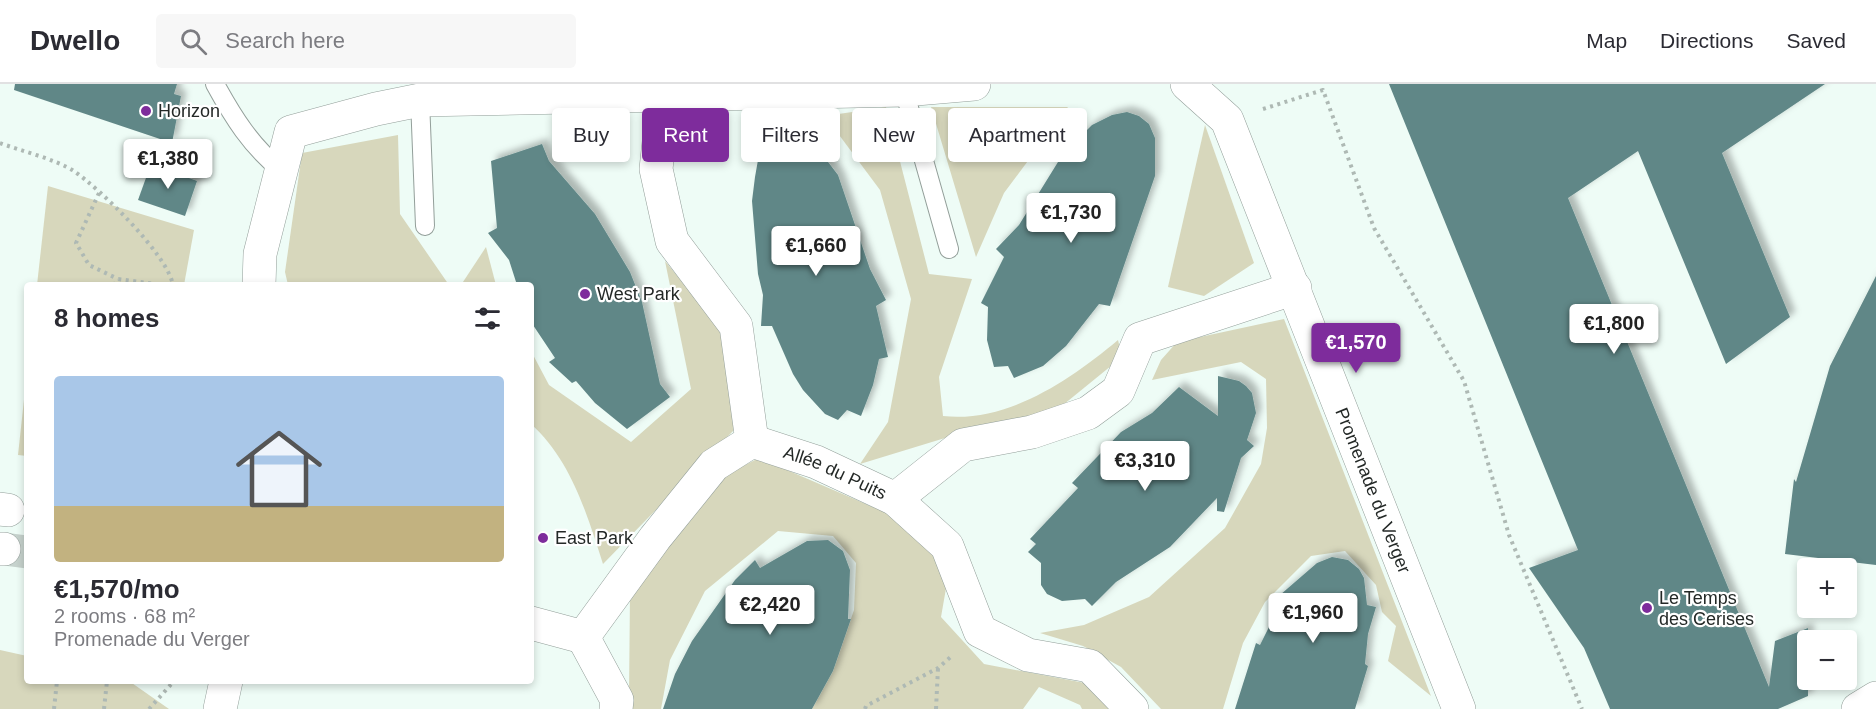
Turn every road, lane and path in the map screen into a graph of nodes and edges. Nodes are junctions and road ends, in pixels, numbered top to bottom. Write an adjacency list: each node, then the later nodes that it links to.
1 (215, 84): 9 (lane)
2 (974, 84): 4 (street)
3 (1187, 84): 7 (street, Promenade du Verger)
4 (904, 90): 5 (street); 12 (lane)
5 (664, 96): 6 (street); 19 (street)
6 (420, 100): 9 (street); 11 (lane)
7 (1227, 120): 18 (street, Promenade du Verger); 39 (path)
8 (0, 143): 10 (path)
9 (281, 170): 17 (street)
10 (99, 193): 13 (path); 16 (path)
11 (424, 226)
12 (949, 249)
13 (118, 279): 14 (path); 15 (path)
14 (116, 282)
15 (140, 282)
16 (172, 282)
17 (259, 282)
18 (1295, 288): 20 (street); 38 (street, Promenade du Verger)
19 (752, 441): 20 (street, Allée du Puits); 23 (street)
20 (895, 499): 22 (street, Allée du Puits)
21 (534, 624): 23 (street)
22 (980, 631): 24 (path); 37 (street)
23 (583, 637): 34 (street)
24 (938, 668): 35 (path); 36 (path)
25 (57, 684): 30 (path)
26 (107, 684): 31 (path)
27 (171, 684): 32 (path)
28 (225, 684): 33 (street)
29 (1876, 698): 40 (street)
30 (54, 709)
31 (104, 709)
32 (150, 709)
33 (220, 709)
34 (616, 709)
35 (865, 709)
36 (936, 709)
37 (1132, 709)
38 (1459, 709)
39 (1582, 709)
40 (1858, 709)

